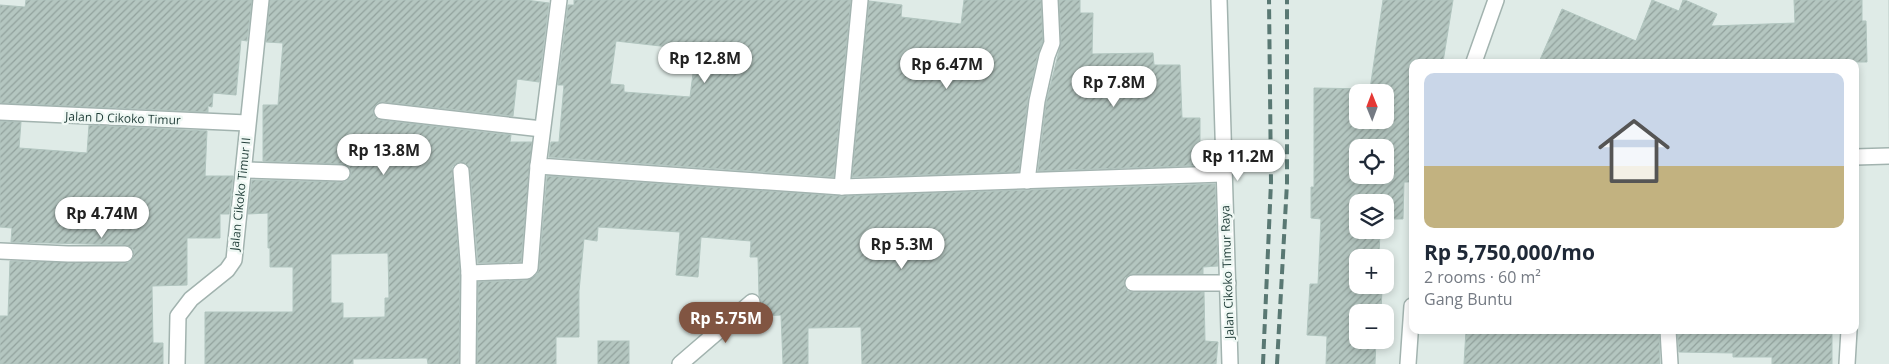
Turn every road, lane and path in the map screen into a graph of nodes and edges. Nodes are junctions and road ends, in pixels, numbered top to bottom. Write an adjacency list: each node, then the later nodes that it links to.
1 (261, 0): 10 (street, Jalan Cikoko Timur II)
2 (559, 0): 11 (street)
3 (860, 0): 20 (street)
4 (1050, 0): 19 (street)
5 (1219, 0): 18 (street, Jalan Cikoko Timur Raya)
6 (1496, 0): 7 (street)
7 (1475, 59)
8 (382, 111): 11 (street)
9 (0, 112): 10 (street, Jalan D Cikoko Timur)
10 (247, 123): 15 (street, Jalan Cikoko Timur II)
11 (542, 129): 14 (street)
12 (1859, 156): 13 (street)
13 (1889, 156)
14 (538, 166): 20 (street); 23 (street)
15 (244, 170): 17 (street); 30 (street, Jalan Cikoko Timur II)
16 (461, 171): 23 (street)
17 (342, 174)
18 (1223, 174): 19 (street); 24 (street, Jalan Cikoko Timur Raya)
19 (1027, 181): 20 (street)
20 (842, 187)
21 (0, 251): 22 (street)
22 (125, 254)
23 (469, 274): 31 (street)
24 (1228, 283): 25 (street); 33 (street, Jalan Cikoko Timur Raya)
25 (1133, 284)
26 (752, 302): 32 (street)
27 (1410, 334): 34 (street)
28 (1668, 334): 35 (street)
29 (1849, 334): 36 (street)
30 (177, 364)
31 (468, 364)
32 (680, 364)
33 (1230, 364)
34 (1408, 364)
35 (1670, 364)
36 (1847, 364)

